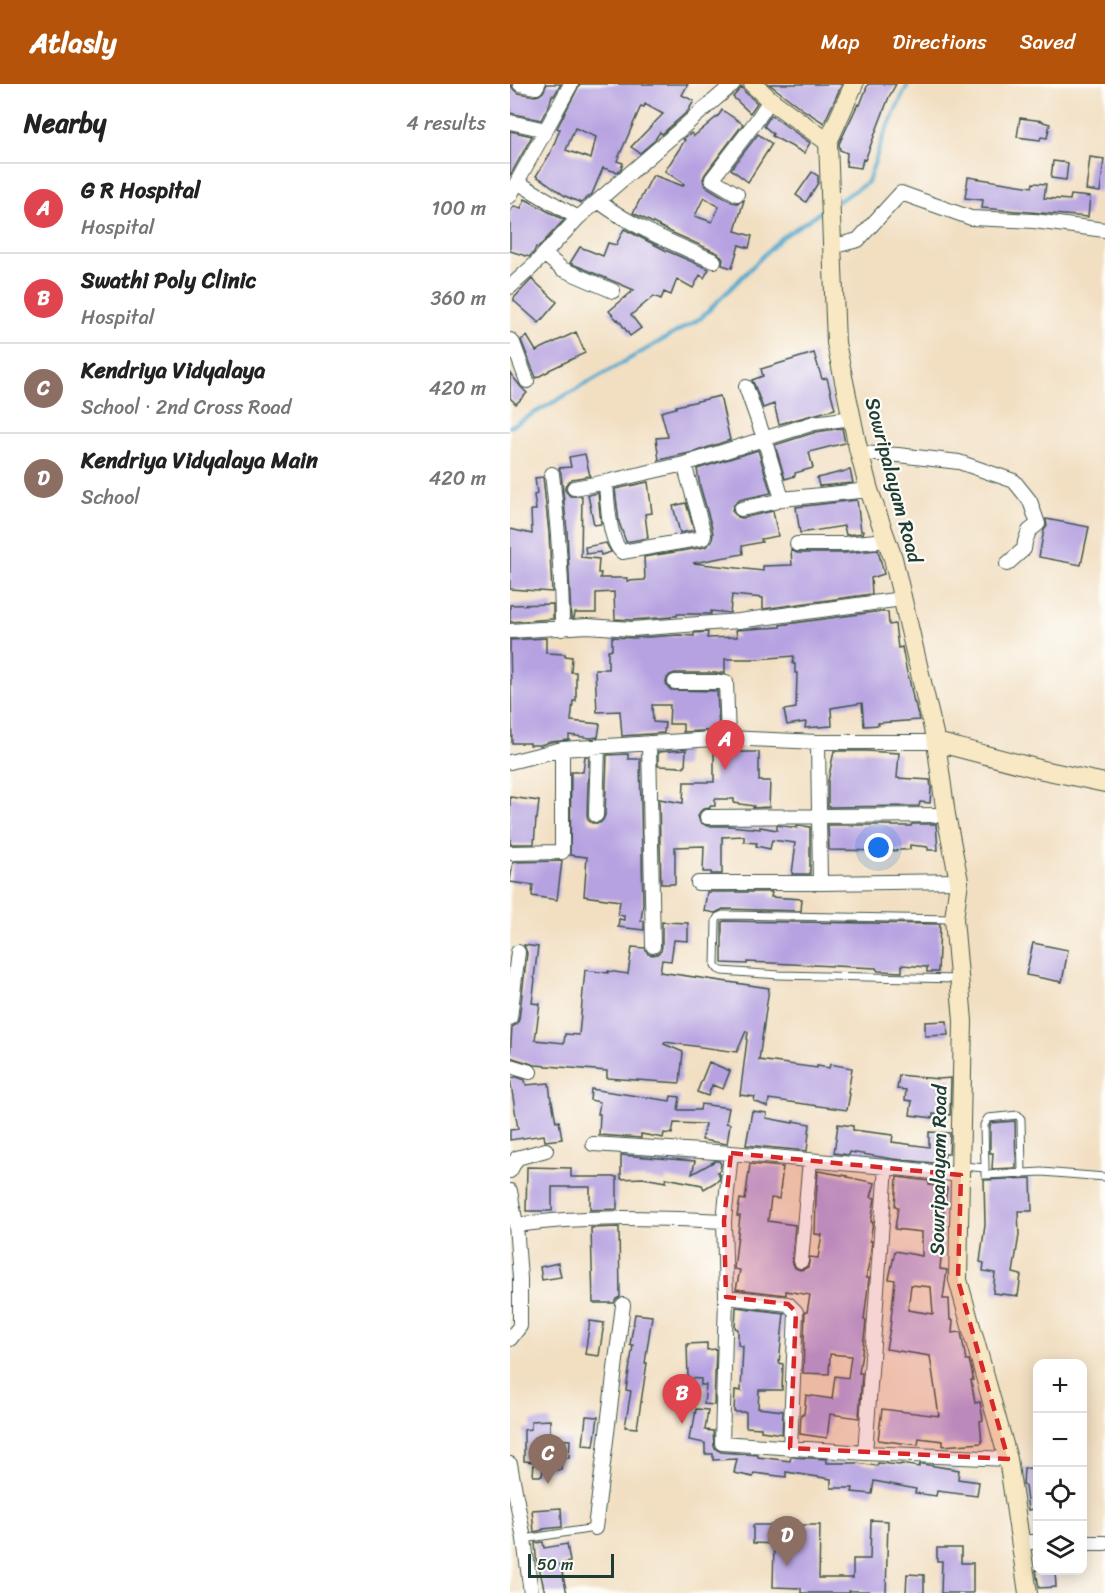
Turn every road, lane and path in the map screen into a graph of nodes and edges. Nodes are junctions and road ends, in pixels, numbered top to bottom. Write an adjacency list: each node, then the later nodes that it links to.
1 (520, 84): 2 (street)
2 (538, 84)
3 (571, 84): 8 (street)
4 (733, 84): 13 (street)
5 (854, 84): 9 (street)
6 (760, 89): 9 (street); 11 (street)
7 (510, 122): 8 (street)
8 (546, 130): 10 (street)
9 (828, 142): 16 (street, Sowripalayam Road)
10 (517, 182): 12 (street); 14 (street)
11 (737, 194)
12 (510, 196)
13 (598, 201): 14 (street); 18 (street)
14 (578, 218): 17 (street)
15 (1105, 230): 16 (street)
16 (831, 247): 24 (street, Sowripalayam Road)
17 (544, 254): 19 (street); 20 (street)
18 (714, 261)
19 (510, 287)
20 (613, 291)
21 (510, 340): 22 (street)
22 (527, 381)
23 (746, 387): 25 (street)
24 (852, 418): 25 (street); 26 (street, Sowripalayam Road)
25 (764, 438): 27 (street); 32 (street)
26 (859, 453): 31 (street, Sowripalayam Road); 36 (street)
27 (684, 464): 29 (street); 29 (street)
28 (552, 474): 38 (street)
29 (606, 482): 30 (street)
30 (573, 488)
31 (869, 490): 32 (street); 34 (street, Sowripalayam Road)
32 (782, 499): 33 (street)
33 (741, 508)
34 (887, 540): 35 (street); 37 (street, Sowripalayam Road)
35 (797, 544)
36 (1007, 564)
37 (902, 599): 38 (street); 43 (street, Sowripalayam Road)
38 (562, 628): 39 (street)
39 (510, 632)
40 (675, 682): 41 (street)
41 (728, 738): 42 (street); 44 (street)
42 (819, 742): 43 (street); 51 (street)
43 (936, 742): 48 (street); 50 (street, Sowripalayam Road)
44 (648, 743): 45 (street); 58 (street)
45 (598, 746): 46 (street); 49 (street)
46 (562, 749): 47 (street); 53 (street)
47 (510, 762)
48 (1105, 783)
49 (596, 815)
50 (946, 815): 51 (street); 54 (street, Sowripalayam Road)
51 (819, 816): 52 (street); 56 (street)
52 (707, 817)
53 (510, 853)
54 (959, 881): 56 (street); 57 (street, Sowripalayam Road)
55 (698, 883): 56 (street)
56 (820, 883)
57 (954, 919): 60 (street, Sowripalayam Road); 60 (lane)
58 (653, 946)
59 (518, 952): 61 (street)
60 (958, 979): 71 (street, Sowripalayam Road)
61 (510, 1018)
62 (510, 1066): 63 (street)
63 (530, 1072)
64 (593, 1144): 66 (street)
65 (546, 1150): 70 (street)
66 (731, 1153): 67 (street); 75 (street)
67 (810, 1161): 68 (street); 77 (street)
68 (885, 1167): 71 (street); 82 (street)
69 (985, 1168): 71 (lane); 72 (lane); 72 (lane)
70 (510, 1171)
71 (960, 1171): 83 (street, Sowripalayam Road)
72 (1022, 1174): 73 (lane)
73 (1105, 1177)
74 (510, 1191): 76 (street)
75 (724, 1221): 76 (street); 78 (street)
76 (516, 1225): 80 (street)
77 (801, 1261)
78 (726, 1297): 81 (street); 81 (street)
79 (623, 1305): 85 (street)
80 (510, 1340)
81 (790, 1448): 82 (street)
82 (865, 1453): 83 (street)
83 (1008, 1459): 87 (street, Sowripalayam Road)
84 (510, 1464): 86 (street)
85 (595, 1528): 86 (lane)
86 (517, 1540): 90 (street)
87 (1029, 1542): 91 (street, Sowripalayam Road)
88 (1087, 1543): 89 (street)
89 (1105, 1543)
90 (531, 1593)
91 (1028, 1593)

